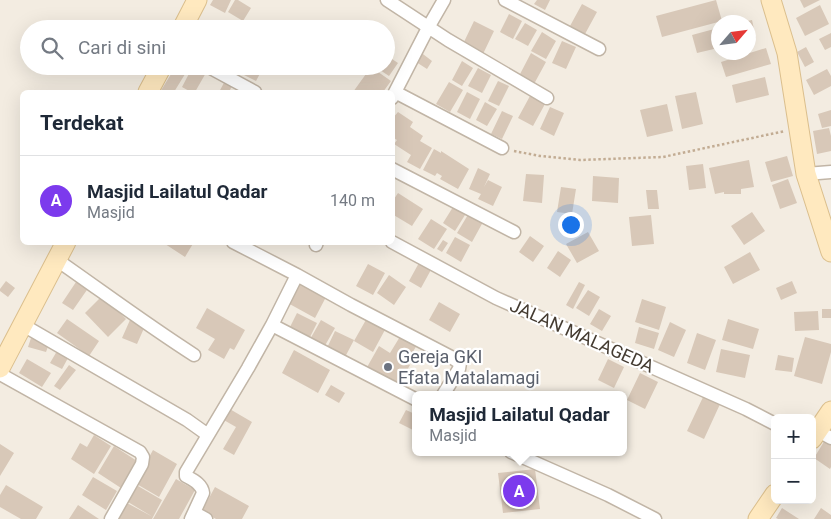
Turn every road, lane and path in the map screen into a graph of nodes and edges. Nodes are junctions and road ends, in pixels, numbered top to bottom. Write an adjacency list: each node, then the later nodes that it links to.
1 (197, 0): 6 (street)
2 (388, 0): 7 (street)
3 (444, 0): 7 (street)
4 (505, 0): 8 (street)
5 (771, 0): 16 (street)
6 (187, 20)
7 (429, 26): 13 (street); 15 (street)
8 (599, 49)
9 (157, 75): 11 (street)
10 (224, 75): 12 (street)
11 (149, 90)
12 (251, 90)
13 (395, 93)
14 (395, 95): 17 (street)
15 (547, 98)
16 (799, 128): 17 (path); 20 (street)
17 (502, 148)
18 (395, 171): 21 (street)
19 (831, 172): 20 (street)
20 (806, 174): 25 (street)
21 (514, 232)
22 (395, 244): 37 (street, JALAN MALAGEDA)
23 (64, 245): 26 (street)
24 (239, 245): 27 (street)
25 (831, 252)
26 (57, 260): 28 (street); 31 (street)
27 (297, 275): 29 (street); 34 (street)
28 (23, 325): 30 (street); 38 (street)
29 (272, 325): 35 (street); 38 (street)
30 (5, 346): 32 (street)
31 (194, 355)
32 (0, 368)
33 (0, 374): 43 (street)
34 (445, 391)
35 (412, 397)
36 (831, 411): 39 (street)
37 (771, 422)
38 (208, 435): 42 (street)
39 (820, 436)
40 (520, 456): 44 (street)
41 (771, 500): 45 (street)
42 (197, 517)
43 (111, 519)
44 (655, 519)
45 (758, 519)

